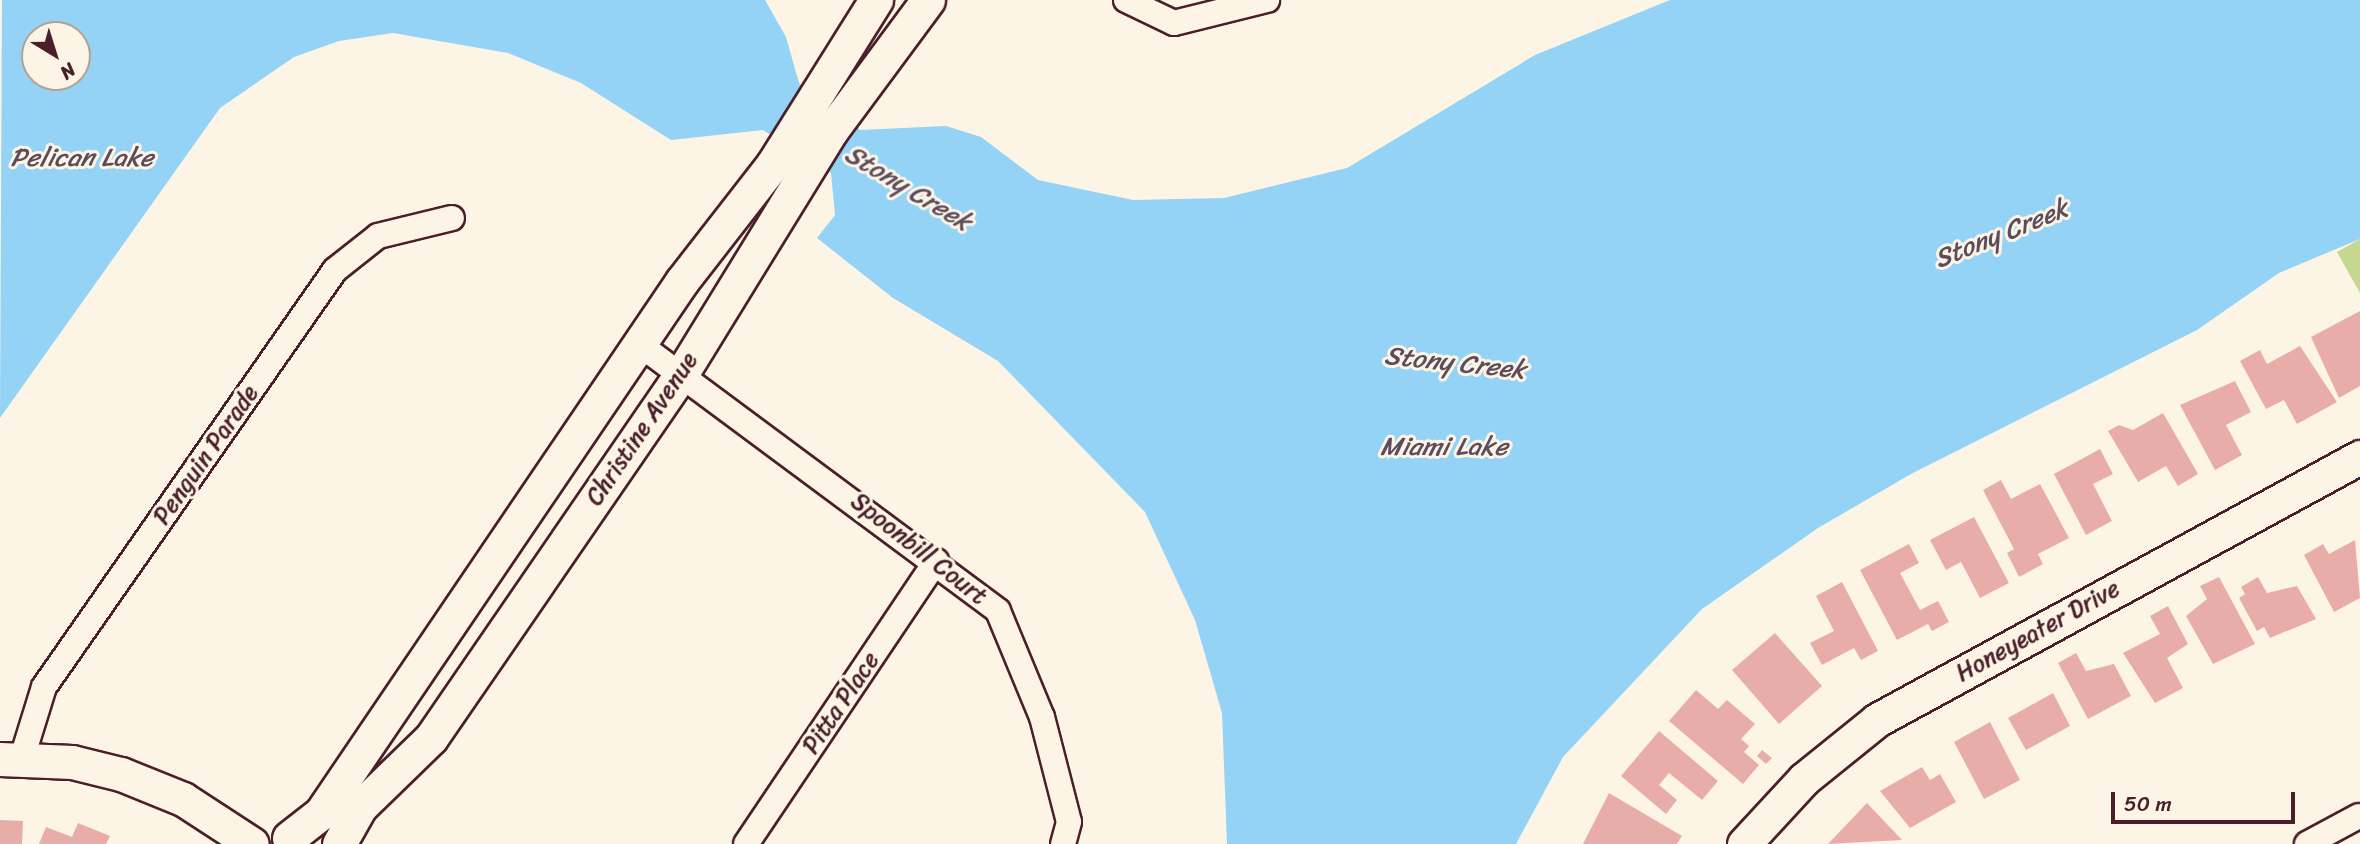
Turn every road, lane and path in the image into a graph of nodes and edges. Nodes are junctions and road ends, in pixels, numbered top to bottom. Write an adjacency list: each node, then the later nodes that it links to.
1 (876, 0): 5 (street, Christine Avenue)
2 (928, 0): 5 (street, Christine Avenue)
3 (1126, 0): 4 (street)
4 (1267, 0)
5 (786, 172): 7 (street, Christine Avenue); 8 (street, Christine Avenue)
6 (452, 218): 11 (street, Penguin Parade)
7 (639, 344): 8 (street, Spoonbill Court); 13 (street, Christine Avenue)
8 (682, 373): 10 (street, Spoonbill Court); 15 (street, Christine Avenue)
9 (2360, 457): 18 (street, Honeyeater Drive)
10 (936, 561): 16 (street, Pitta Place); 17 (street, Spoonbill Court)
11 (11, 759): 14 (street)
12 (2359, 816): 19 (street)
13 (293, 842)
14 (252, 844)
15 (339, 844)
16 (746, 844)
17 (1063, 844)
18 (1744, 844)
19 (2307, 844)

